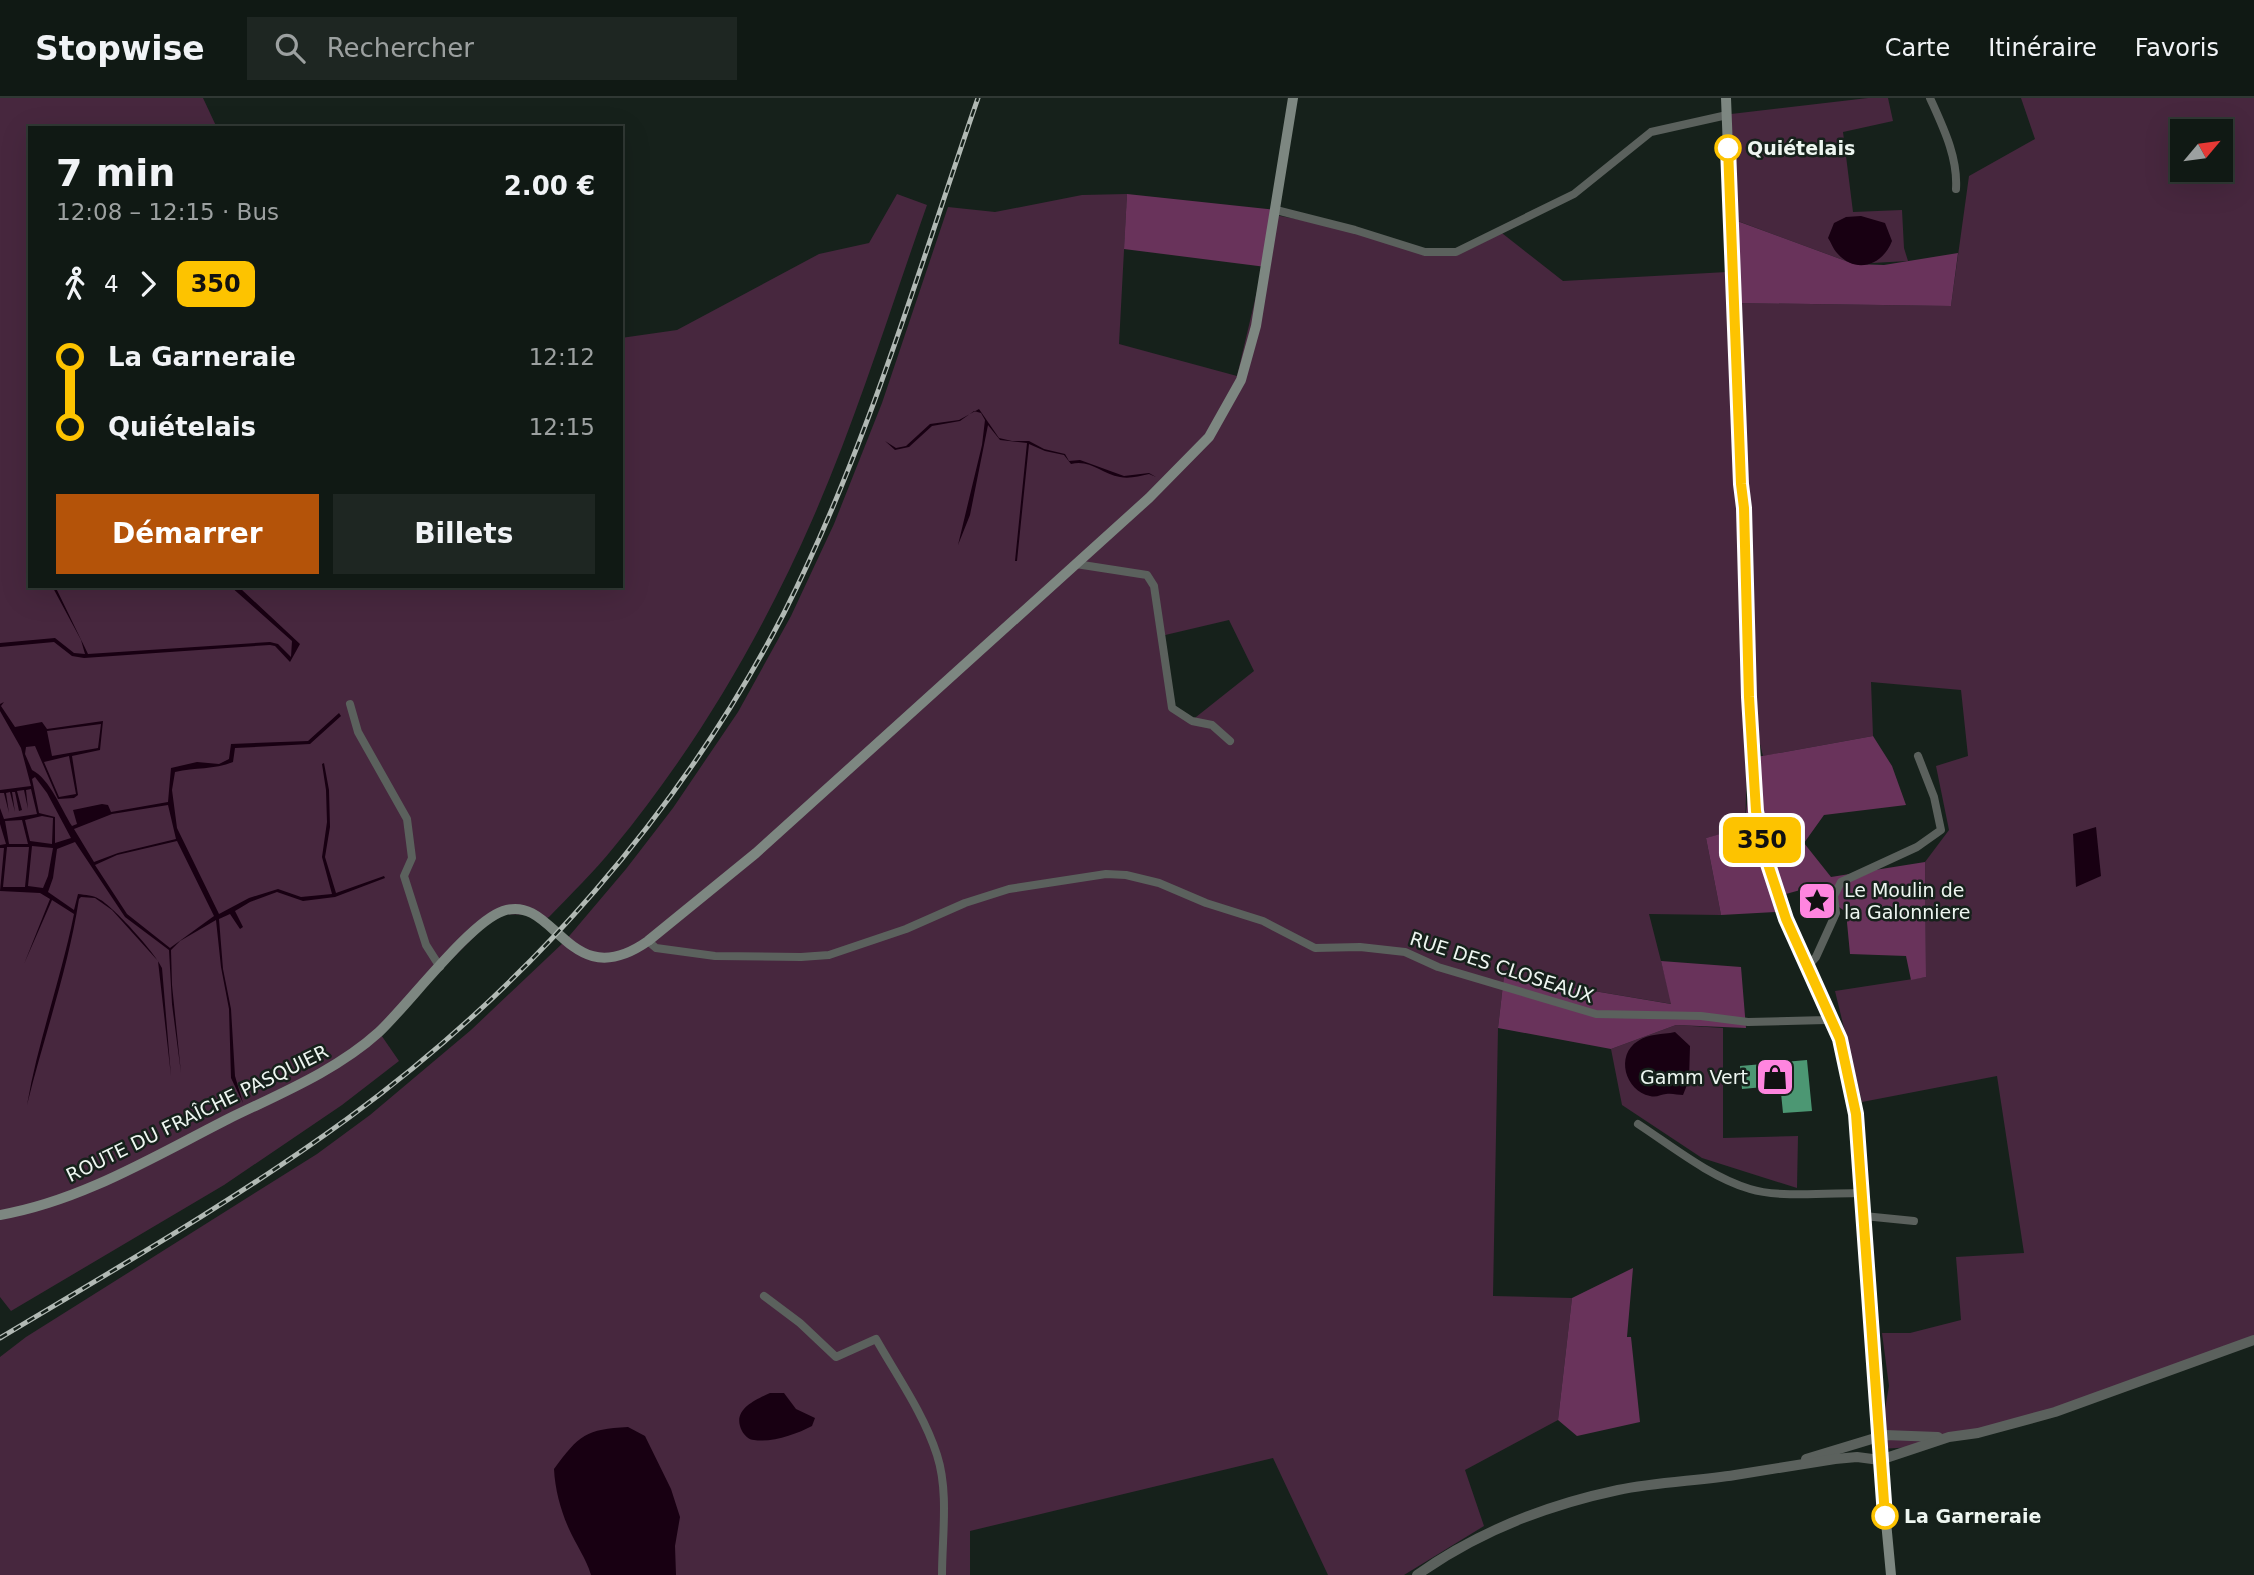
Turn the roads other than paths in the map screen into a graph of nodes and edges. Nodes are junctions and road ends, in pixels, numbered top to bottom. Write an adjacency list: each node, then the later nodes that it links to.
1 (1293, 98): 6 (main road, ROUTE DU FRAÎCHE PASQUIER)
2 (1726, 98): 4 (main road)
3 (1930, 98): 5 (street)
4 (1727, 115): 6 (street); 12 (main road)
5 (1956, 189)
6 (1276, 210): 7 (main road, ROUTE DU FRAÎCHE PASQUIER)
7 (1076, 564): 9 (street); 11 (main road, ROUTE DU FRAÎCHE PASQUIER)
8 (350, 704): 13 (street)
9 (1230, 741)
10 (1918, 756): 12 (street)
11 (648, 941): 13 (main road, ROUTE DU FRAÎCHE PASQUIER); 14 (street, RUE DES CLOSEAUX)
12 (1808, 966): 14 (main road)
13 (440, 967): 17 (main road, ROUTE DU FRAÎCHE PASQUIER)
14 (1832, 1018): 16 (main road)
15 (1638, 1124): 16 (street)
16 (1862, 1193): 18 (main road)
17 (0, 1215)
18 (1864, 1216): 19 (street); 22 (main road)
19 (1914, 1221)
20 (764, 1296): 26 (street)
21 (2254, 1340): 23 (street)
22 (1878, 1436): 23 (street); 24 (main road); 25 (street)
23 (1949, 1437): 24 (street)
24 (1880, 1460): 25 (street); 28 (main road)
25 (1787, 1466): 27 (street)
26 (942, 1575)
27 (1417, 1575)
28 (1891, 1575)

